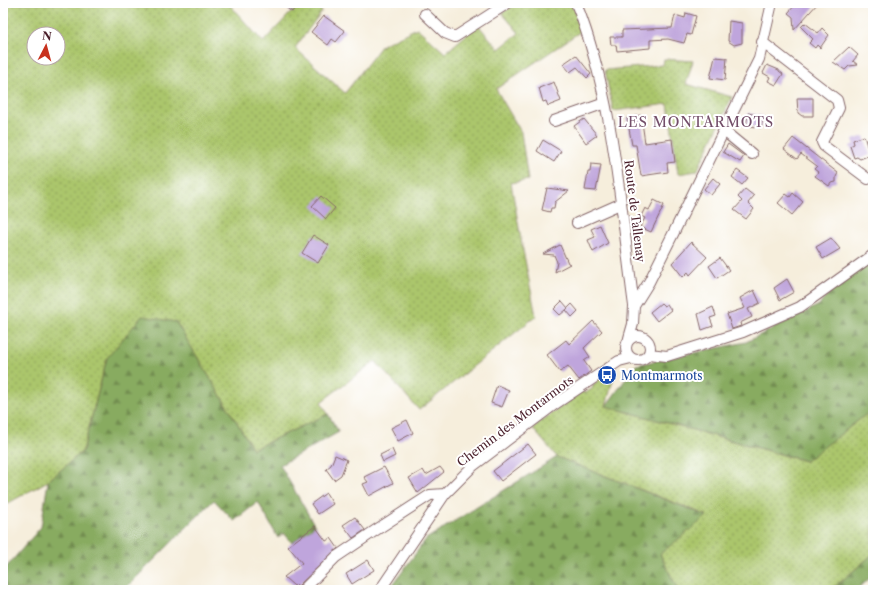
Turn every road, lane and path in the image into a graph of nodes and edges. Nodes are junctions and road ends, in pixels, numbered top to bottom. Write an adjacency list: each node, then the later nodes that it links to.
1 (508, 3): 4 (street)
2 (576, 3): 6 (street, Route de Tallenay)
3 (772, 3): 5 (street)
4 (425, 14)
5 (762, 42): 8 (street); 10 (street)
6 (605, 103): 7 (street); 11 (street, Route de Tallenay)
7 (554, 121)
8 (724, 131): 9 (street); 14 (street)
9 (752, 154)
10 (868, 179)
11 (620, 204): 12 (street); 14 (street, Route de Tallenay)
12 (577, 223)
13 (873, 255): 16 (street)
14 (634, 306): 15 (street, Route de Tallenay)
15 (634, 337): 16 (street); 17 (street)
16 (649, 354): 17 (street)
17 (628, 355): 18 (street, Chemin des Montarmots)
18 (445, 494): 19 (street); 20 (street, Chemin des Montarmots)
19 (303, 590)
20 (380, 590)

